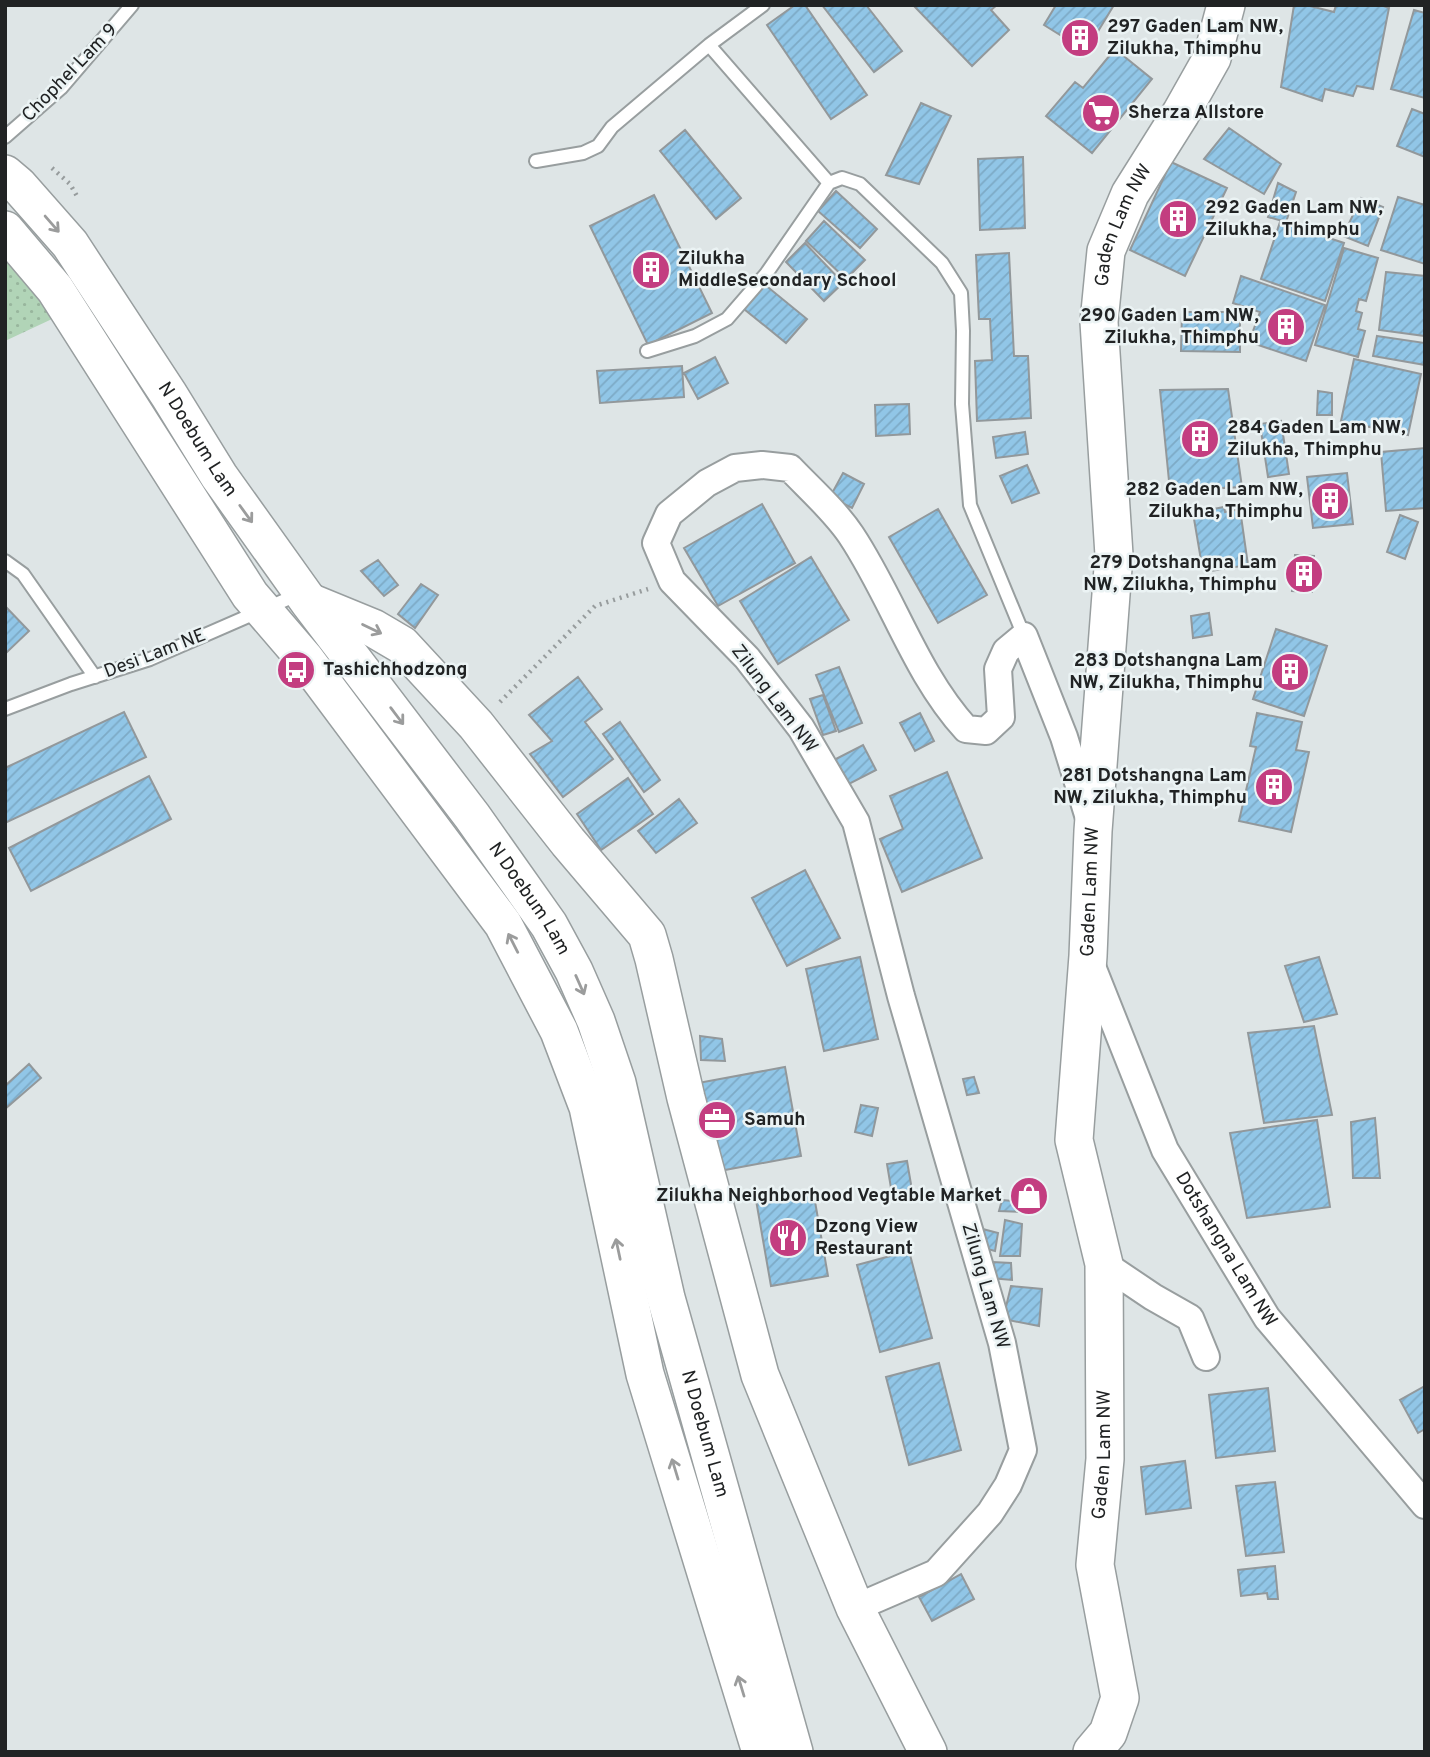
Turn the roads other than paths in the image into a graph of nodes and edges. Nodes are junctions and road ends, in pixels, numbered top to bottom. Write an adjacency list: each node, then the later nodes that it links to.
1 (132, 5): 5 (lane, Chophel Lam 9)
2 (763, 5): 4 (lane)
3 (1226, 5): 19 (main road, Gaden Lam NW)
4 (709, 45): 6 (lane); 8 (lane)
5 (5, 137)
6 (536, 161)
7 (5, 174): 12 (main road, N Doebum Lam, one-way to 12)
8 (830, 183): 10 (lane); 14 (lane)
9 (5, 230): 13 (main road, N Doebum Lam)
10 (647, 351)
11 (5, 561): 16 (lane)
12 (306, 597): 13 (lane, Desi Lam NE); 15 (main road, N Doebum Lam); 17 (main road, one-way to 17)
13 (261, 610): 16 (lane, Desi Lam NE); 25 (main road, N Doebum Lam, one-way to 13)
14 (1024, 636): 19 (street); 24 (street, Zilung Lam NW)
15 (352, 656): 17 (main road); 26 (main road, N Doebum Lam, one-way to 26)
16 (95, 677): 18 (lane, Desi Lam NE)
17 (437, 681): 24 (main road)
18 (5, 709)
19 (1093, 831): 20 (main road, Gaden Lam NW)
20 (1088, 956): 21 (main road, Gaden Lam NW); 23 (street, Dotshangna Lam NW)
21 (1104, 1264): 22 (street); 28 (main road, Gaden Lam NW)
22 (1206, 1357)
23 (1425, 1504)
24 (855, 1608): 27 (main road)
25 (761, 1752)
26 (794, 1752)
27 (928, 1752)
28 (1092, 1752)

